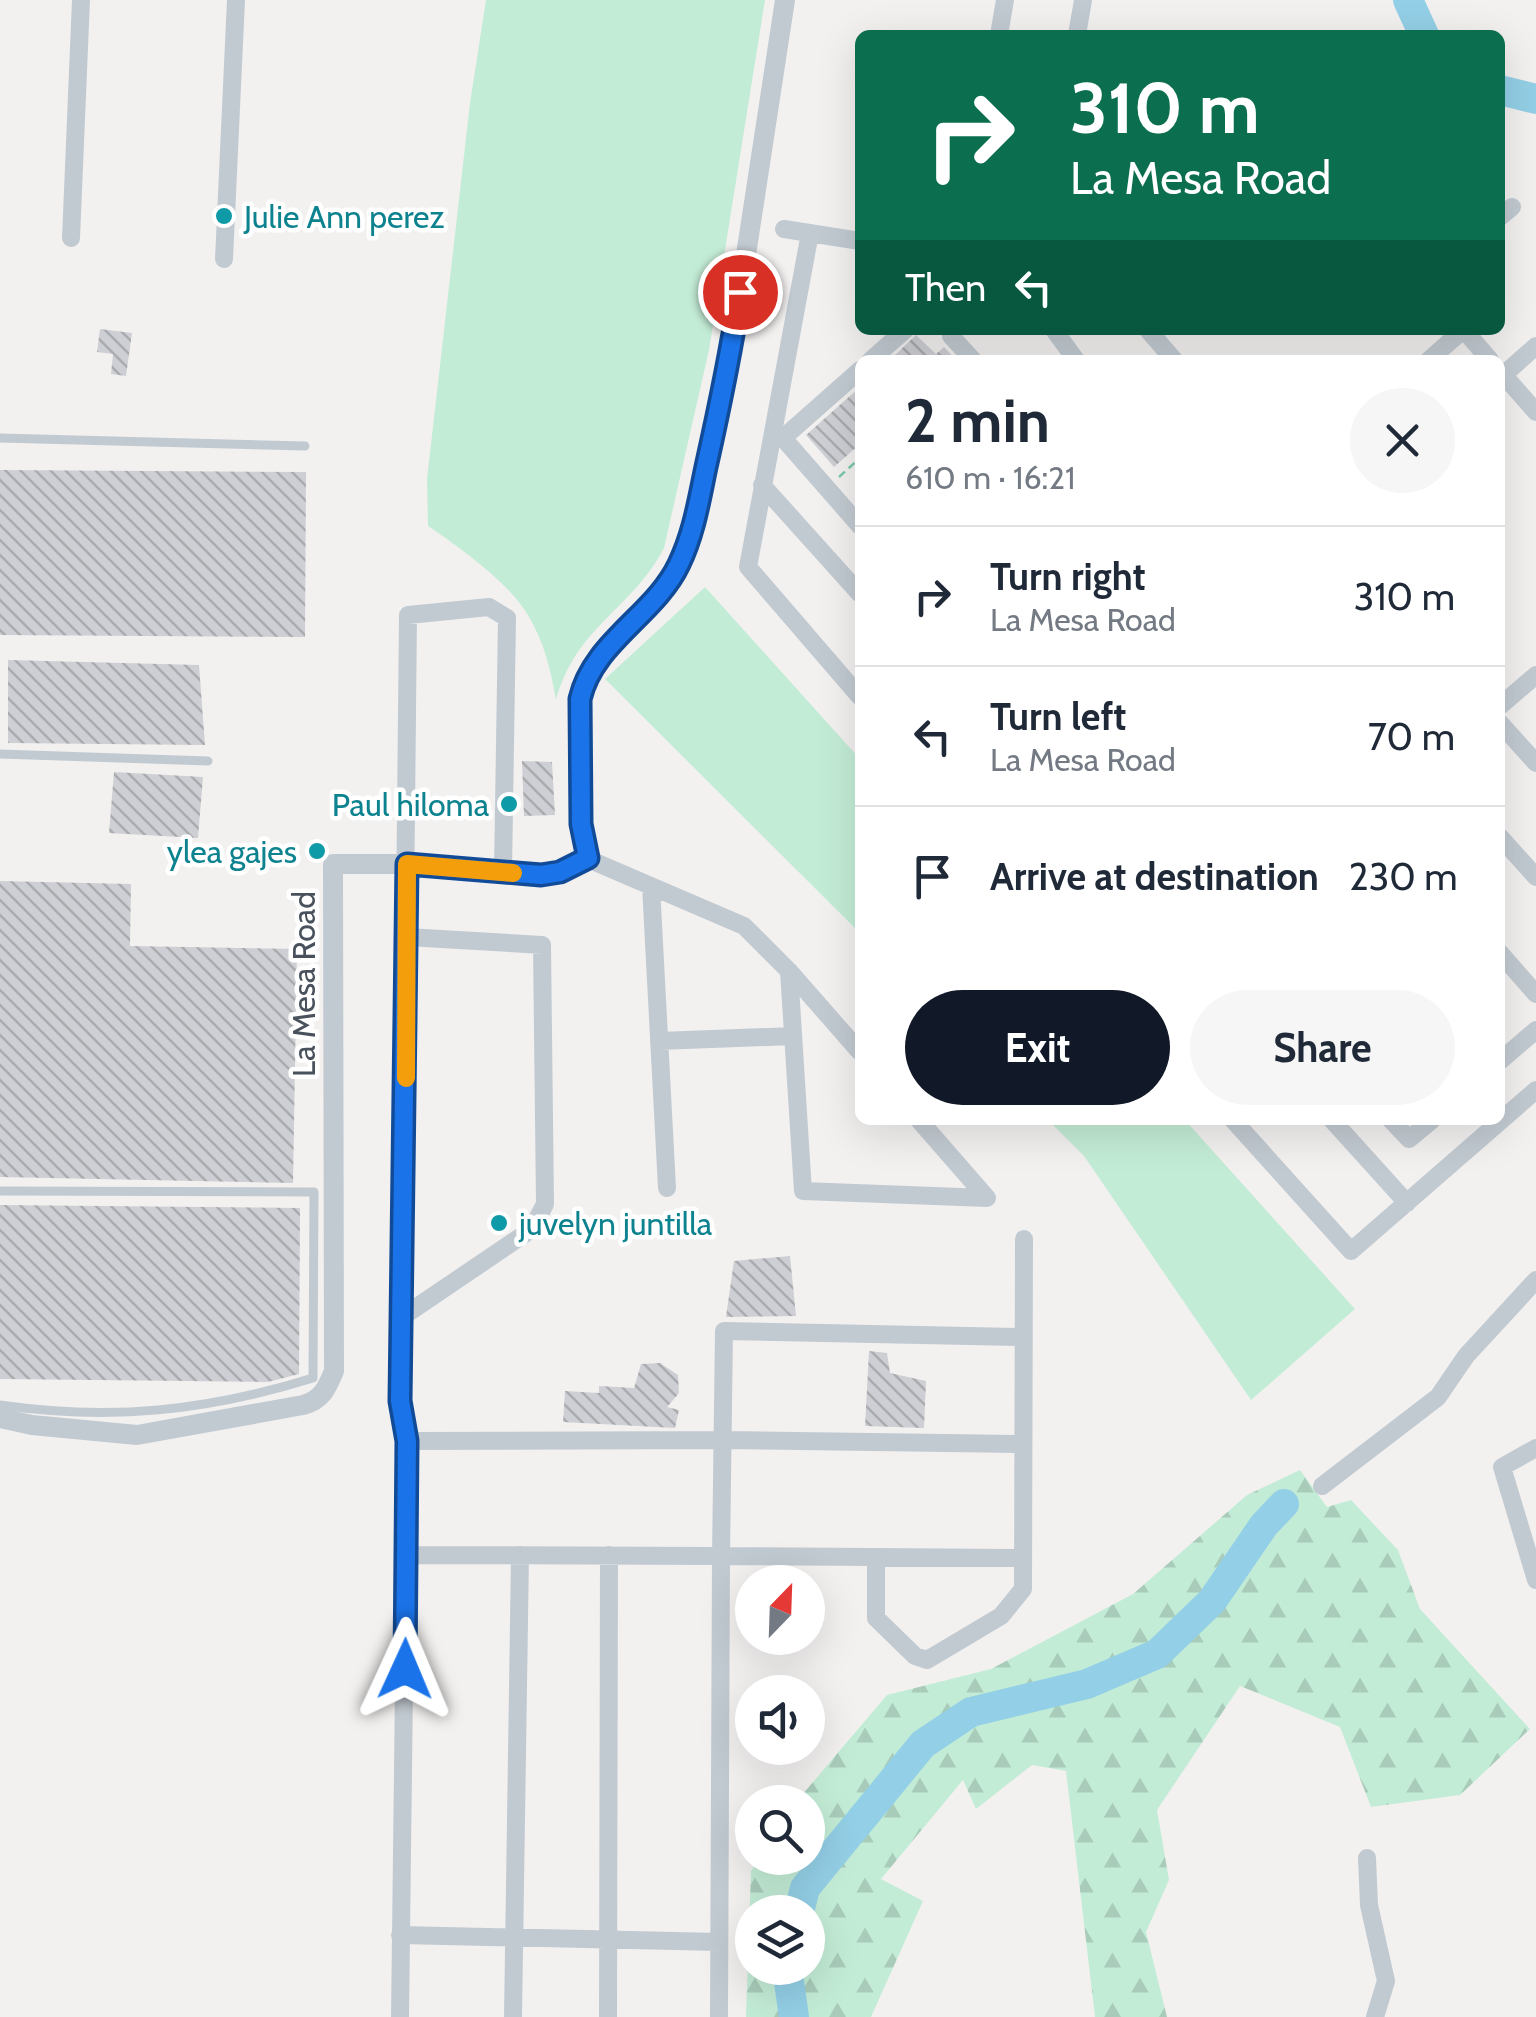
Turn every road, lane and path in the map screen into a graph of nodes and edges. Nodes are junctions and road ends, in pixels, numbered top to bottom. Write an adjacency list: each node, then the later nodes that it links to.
1 (81, 0): 10 (street)
2 (236, 0): 12 (street)
3 (786, 0): 43 (street)
4 (1005, 0): 6 (street)
5 (1083, 0): 7 (street)
6 (1000, 30)
7 (1078, 30)
8 (784, 229): 9 (street)
9 (810, 233): 11 (street); 31 (street)
10 (70, 238)
11 (855, 240)
12 (224, 258)
13 (899, 335): 19 (street)
14 (951, 335): 20 (street)
15 (1152, 335): 21 (street)
16 (1458, 335): 22 (street)
17 (1468, 335): 23 (street)
18 (1536, 346): 24 (street)
19 (877, 355)
20 (968, 355)
21 (1170, 355)
22 (1435, 355)
23 (1486, 355)
24 (1505, 372)
25 (855, 374): 32 (street)
26 (1505, 379): 27 (street)
27 (1536, 412)
28 (0, 438): 29 (lane)
29 (306, 446)
30 (855, 462): 32 (path)
31 (762, 485): 34 (street); 36 (street)
32 (826, 488): 33 (street)
33 (855, 520)
34 (855, 588)
35 (1536, 675): 37 (street)
36 (855, 691)
37 (1505, 702)
38 (1505, 729): 41 (street)
39 (0, 754): 40 (lane)
40 (208, 761)
41 (1536, 763)
42 (1505, 843): 46 (street)
43 (588, 858): 45 (street, La Mesa Road); 47 (street)
44 (407, 864): 45 (street, La Mesa Road); 45 (street); 48 (street); 73 (street, La Mesa Road)
45 (503, 872)
46 (1536, 877)
47 (651, 886): 50 (street); 54 (street)
48 (408, 937): 70 (street); 70 (street)
49 (1505, 959): 51 (street)
50 (789, 971): 53 (street); 55 (street)
51 (1536, 994)
52 (1536, 1030): 56 (street)
53 (794, 1036): 54 (street); 59 (street)
54 (659, 1041): 65 (street)
55 (855, 1046)
56 (1505, 1057)
57 (1536, 1090): 58 (street)
58 (1505, 1117)
59 (923, 1125)
60 (1238, 1125): 67 (street)
61 (1337, 1125): 67 (street)
62 (1396, 1125): 63 (street)
63 (1426, 1125)
64 (1496, 1125): 67 (street)
65 (667, 1188)
66 (0, 1191): 72 (lane)
67 (1407, 1203)
68 (1024, 1239): 71 (street)
69 (1536, 1280): 78 (street)
70 (402, 1316): 75 (street)
71 (1023, 1337): 74 (street); 76 (street)
72 (0, 1404)
73 (0, 1418)
74 (722, 1440): 75 (street); 76 (street); 82 (street)
75 (407, 1441): 79 (street)
76 (1023, 1444): 84 (street)
77 (1536, 1448): 85 (street)
78 (1322, 1486)
79 (406, 1554): 80 (street); 87 (street)
80 (520, 1555): 81 (street); 88 (street)
81 (608, 1555): 82 (street); 89 (street)
82 (721, 1556): 83 (street); 90 (street)
83 (876, 1557): 84 (street); 84 (street)
84 (1023, 1558)
85 (1536, 1580)
86 (1367, 1858): 95 (street)
87 (400, 1935): 88 (street); 91 (street)
88 (514, 1938): 89 (street); 92 (street)
89 (609, 1940): 90 (street); 93 (street)
90 (719, 1942): 94 (street)
91 (400, 2017)
92 (513, 2017)
93 (608, 2017)
94 (719, 2017)
95 (1375, 2017)

